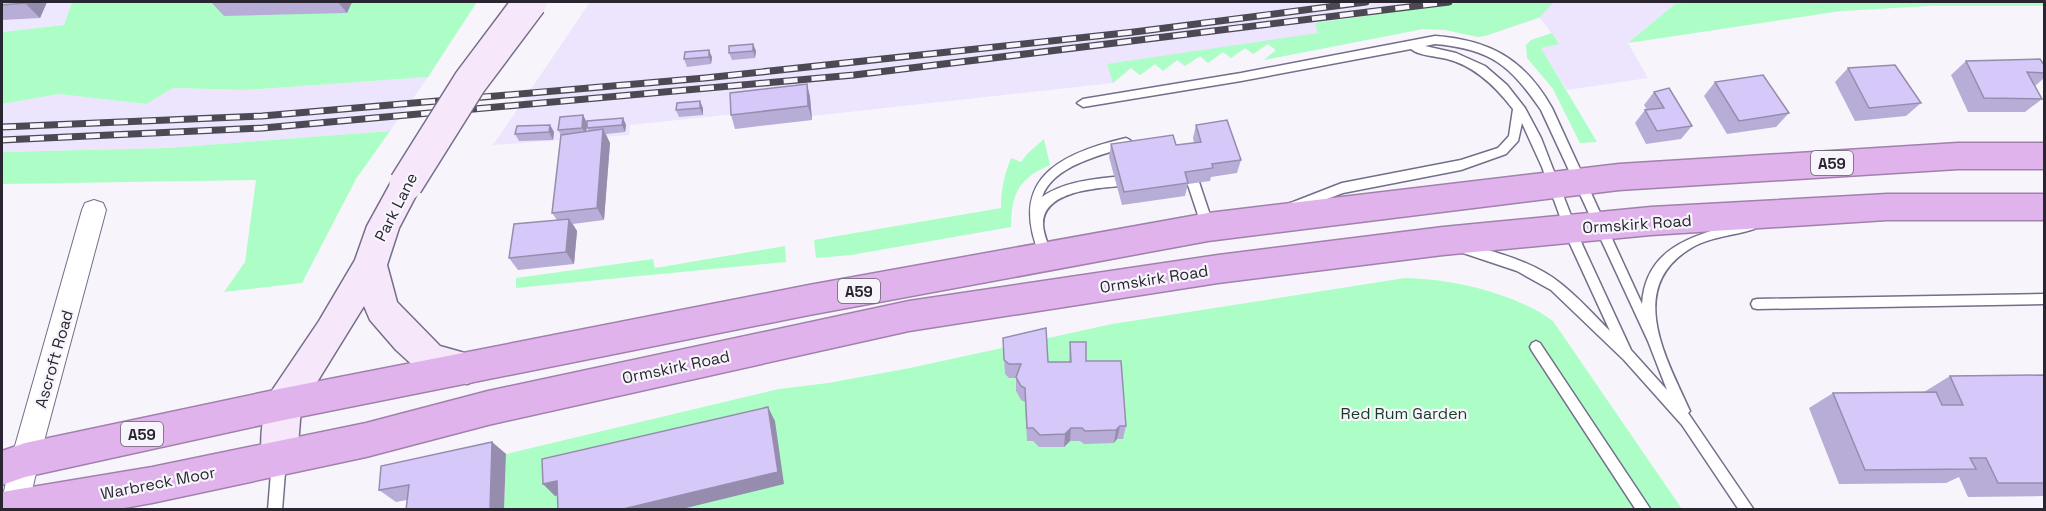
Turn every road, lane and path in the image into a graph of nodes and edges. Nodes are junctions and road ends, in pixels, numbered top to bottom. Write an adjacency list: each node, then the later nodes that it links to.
1 (530, 2): 19 (street, Park Lane, bridge)
2 (1402, 46): 3 (lane); 4 (lane); 9 (lane)
3 (1083, 103)
4 (1519, 109): 9 (lane); 13 (lane)
5 (1134, 142): 14 (lane)
6 (2044, 156): 9 (highway, A59)
7 (1185, 169): 15 (lane)
8 (1144, 178): 14 (lane)
9 (1569, 183): 13 (highway, A59); 16 (lane); 16 (lane)
10 (2044, 207): 12 (highway, Ormskirk Road / A59)
11 (94, 210): 29 (street, Ascroft Road)
12 (1786, 214): 16 (highway, Ormskirk Road / A59); 22 (lane)
13 (1254, 222): 15 (highway, A59)
14 (1037, 223): 18 (lane)
15 (1208, 227): 18 (highway, A59)
16 (1586, 227): 17 (highway, Ormskirk Road / A59); 22 (lane); 24 (lane)
17 (1443, 241): 24 (lane); 28 (highway, Ormskirk Road / A59)
18 (1046, 256): 25 (highway, A59)
19 (370, 265): 25 (street); 26 (street, Park Lane)
20 (2044, 299): 21 (lane)
21 (1757, 304)
22 (1651, 336): 27 (lane)
23 (1536, 347): 32 (lane)
24 (1628, 356): 27 (lane)
25 (467, 368): 26 (highway, A59)
26 (284, 404): 28 (street, Park Lane); 29 (highway, A59)
27 (1687, 421): 33 (lane)
28 (279, 458): 30 (highway, Warbreck Moor / A59); 31 (lane)
29 (13, 464): 30 (street, Ascroft Road)
30 (10, 509)
31 (275, 510)
32 (1644, 510)
33 (1747, 510)

